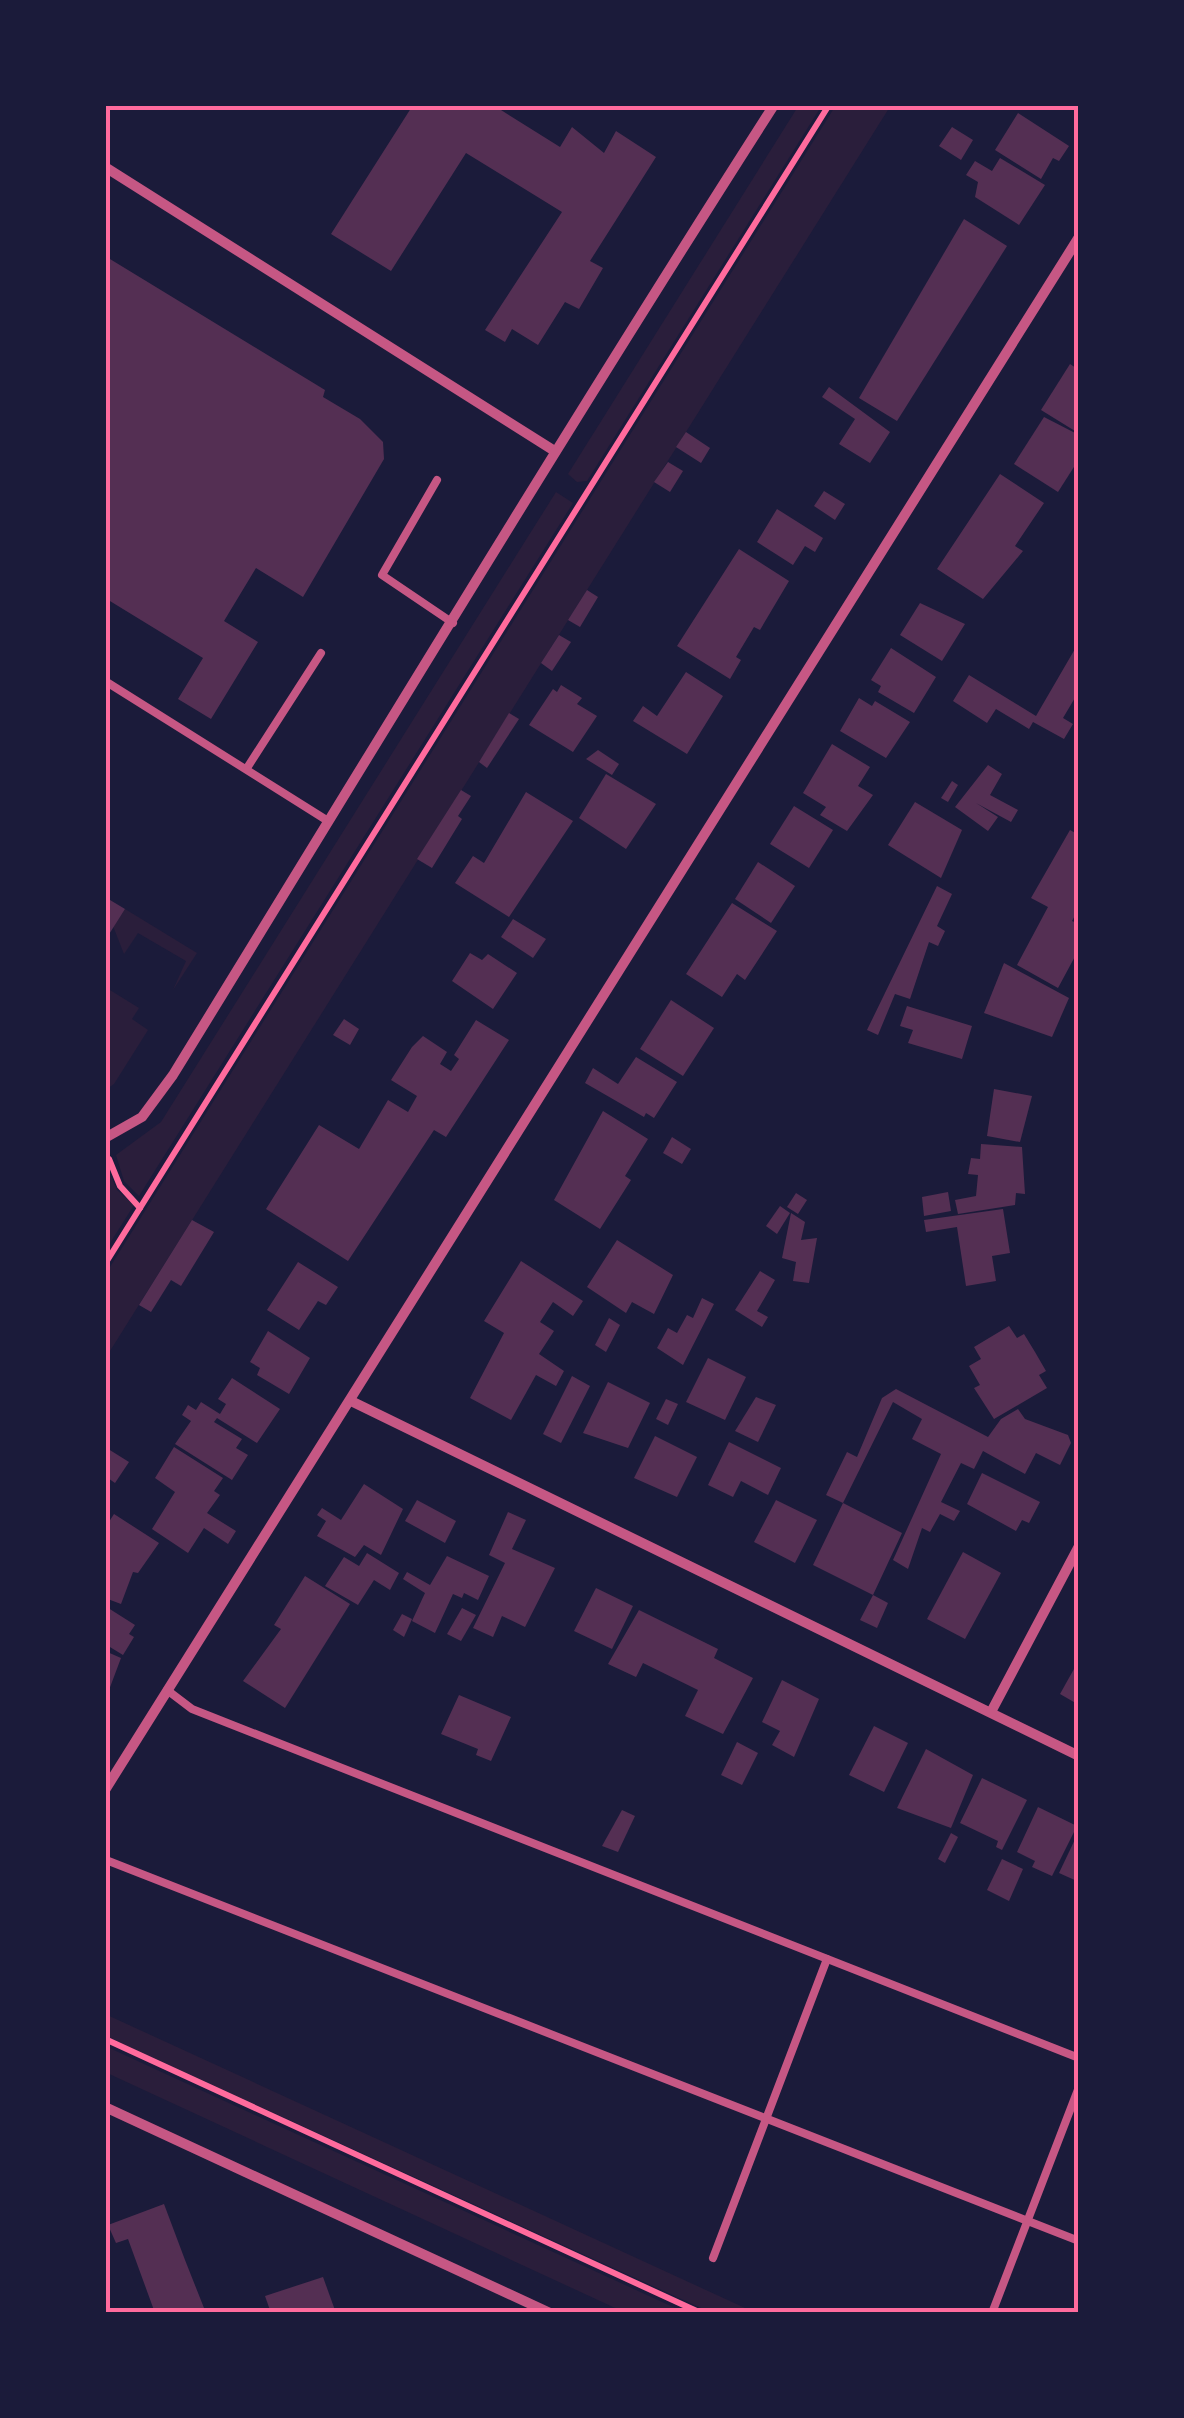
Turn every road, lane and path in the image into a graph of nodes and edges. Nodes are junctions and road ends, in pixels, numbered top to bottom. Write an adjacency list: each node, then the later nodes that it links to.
1 (774, 105): 5 (street)
2 (830, 105): 14 (path)
3 (105, 166): 5 (street)
4 (1079, 237): 16 (street)
5 (553, 450): 7 (street)
6 (436, 480): 7 (lane)
7 (452, 623): 11 (street)
8 (321, 653): 10 (lane)
9 (105, 681): 10 (lane)
10 (247, 768): 11 (lane)
11 (328, 821): 12 (street)
12 (105, 1138)
13 (105, 1147): 14 (path)
14 (140, 1208): 15 (path)
15 (105, 1264)
16 (351, 1402): 18 (street); 19 (street)
17 (1079, 1546): 19 (street)
18 (167, 1690): 21 (street); 23 (lane)
19 (990, 1712): 20 (street)
20 (1079, 1756)
21 (105, 1790)
22 (106, 1860): 28 (lane)
23 (827, 1959): 25 (lane); 28 (lane)
24 (105, 2040): 33 (path)
25 (1079, 2058)
26 (1079, 2087): 29 (lane)
27 (105, 2107): 32 (street)
28 (766, 2118): 29 (lane); 31 (lane)
29 (1028, 2221): 30 (lane); 34 (lane)
30 (1079, 2241)
31 (712, 2258)
32 (550, 2313)
33 (701, 2313)
34 (992, 2313)

